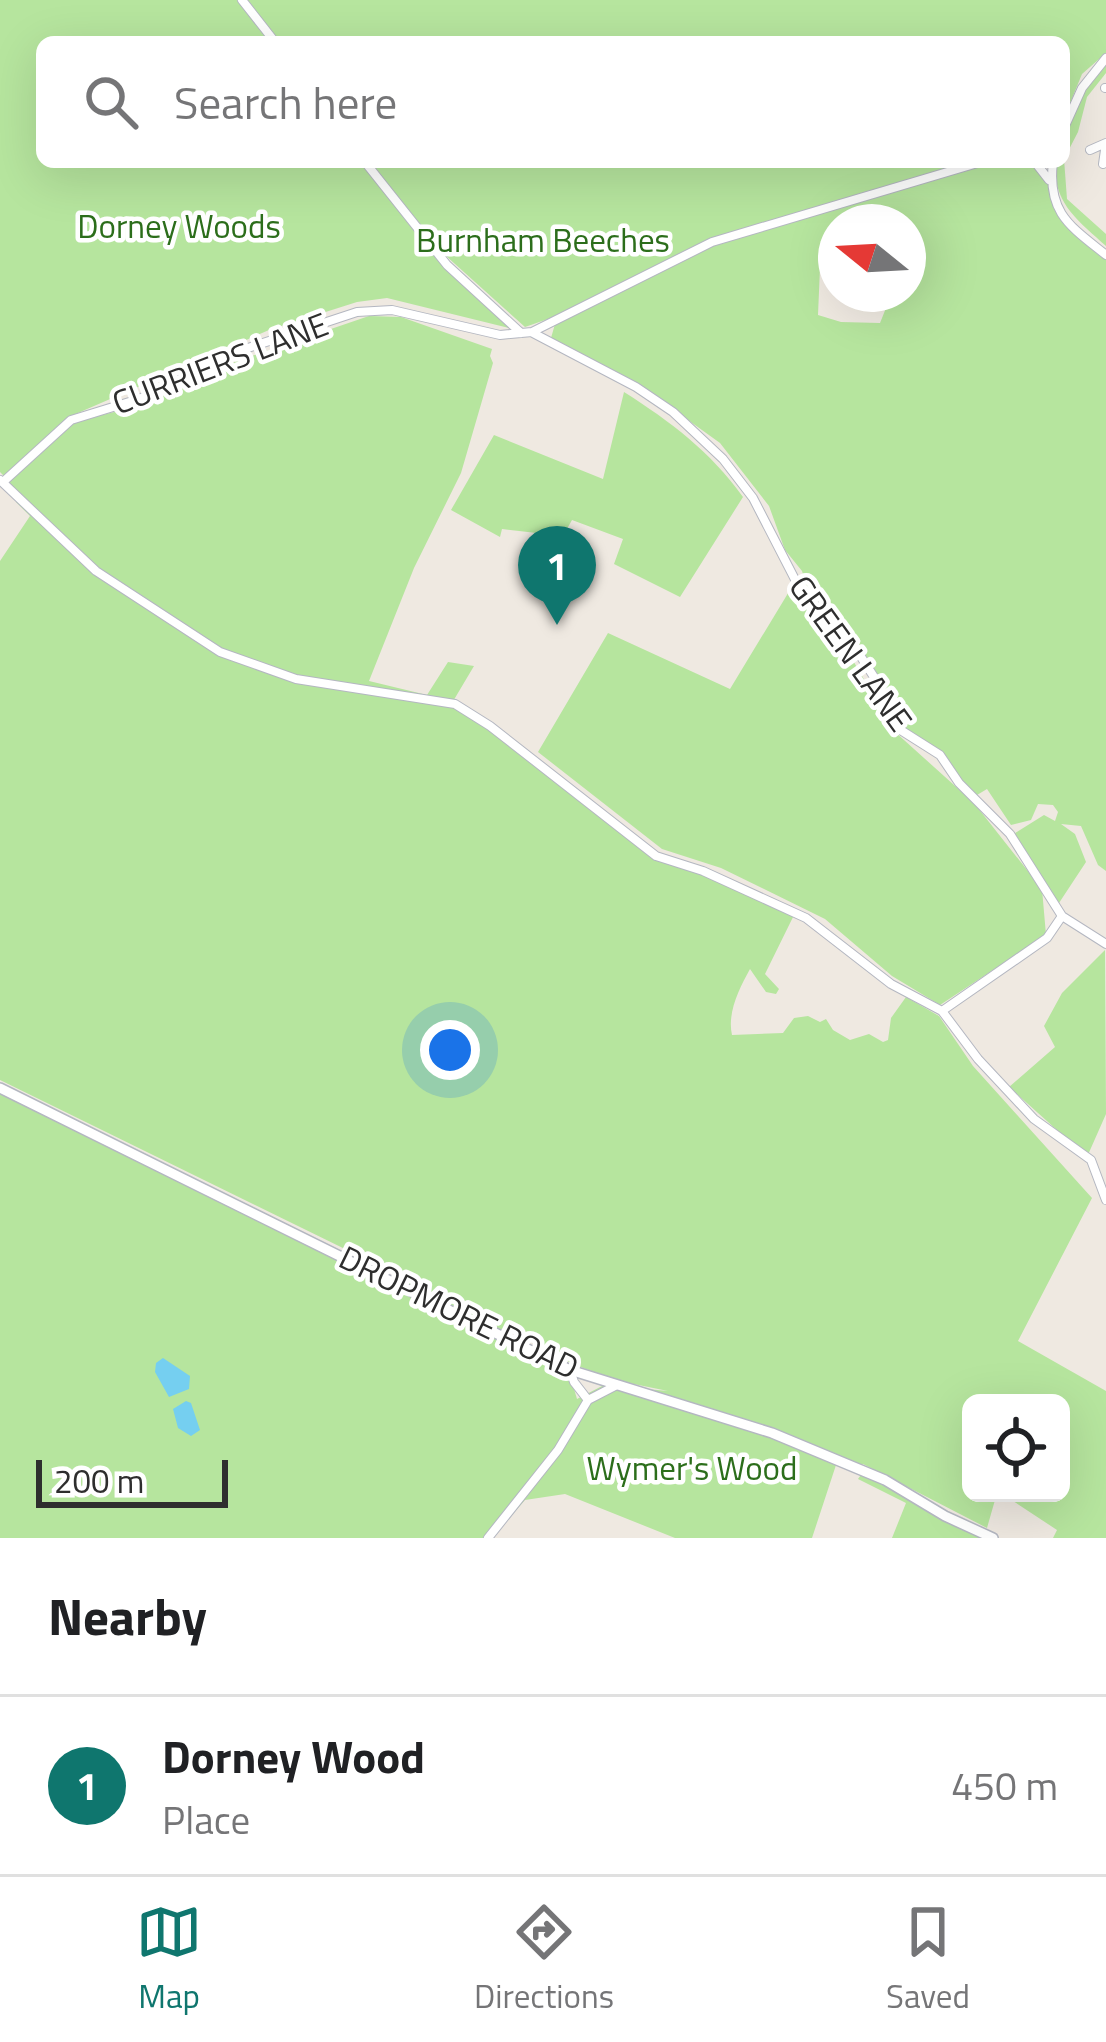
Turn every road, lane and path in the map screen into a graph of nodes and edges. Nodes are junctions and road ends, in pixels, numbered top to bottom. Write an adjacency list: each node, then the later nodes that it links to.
1 (242, 0): 2 (street)
2 (270, 36)
3 (1106, 58): 4 (street)
4 (1070, 115)
5 (1090, 151): 6 (street)
6 (1103, 164)
7 (370, 168): 13 (street)
8 (961, 168): 13 (street)
9 (1040, 168): 11 (street)
10 (1052, 168): 11 (street)
11 (1051, 182): 12 (street)
12 (1106, 255)
13 (527, 333): 14 (street, CURRIERS LANE); 15 (street, GREEN LANE)
14 (2, 481): 17 (street)
15 (1062, 916): 16 (street, GREEN LANE); 17 (street)
16 (1106, 944)
17 (942, 1011): 19 (street)
18 (0, 1088): 20 (street, DROPMORE ROAD)
19 (1106, 1200)
20 (570, 1370): 21 (street, DROPMORE ROAD); 22 (street)
21 (619, 1384): 22 (street); 24 (street, DROPMORE ROAD)
22 (588, 1400): 23 (street)
23 (488, 1538)
24 (993, 1538)

